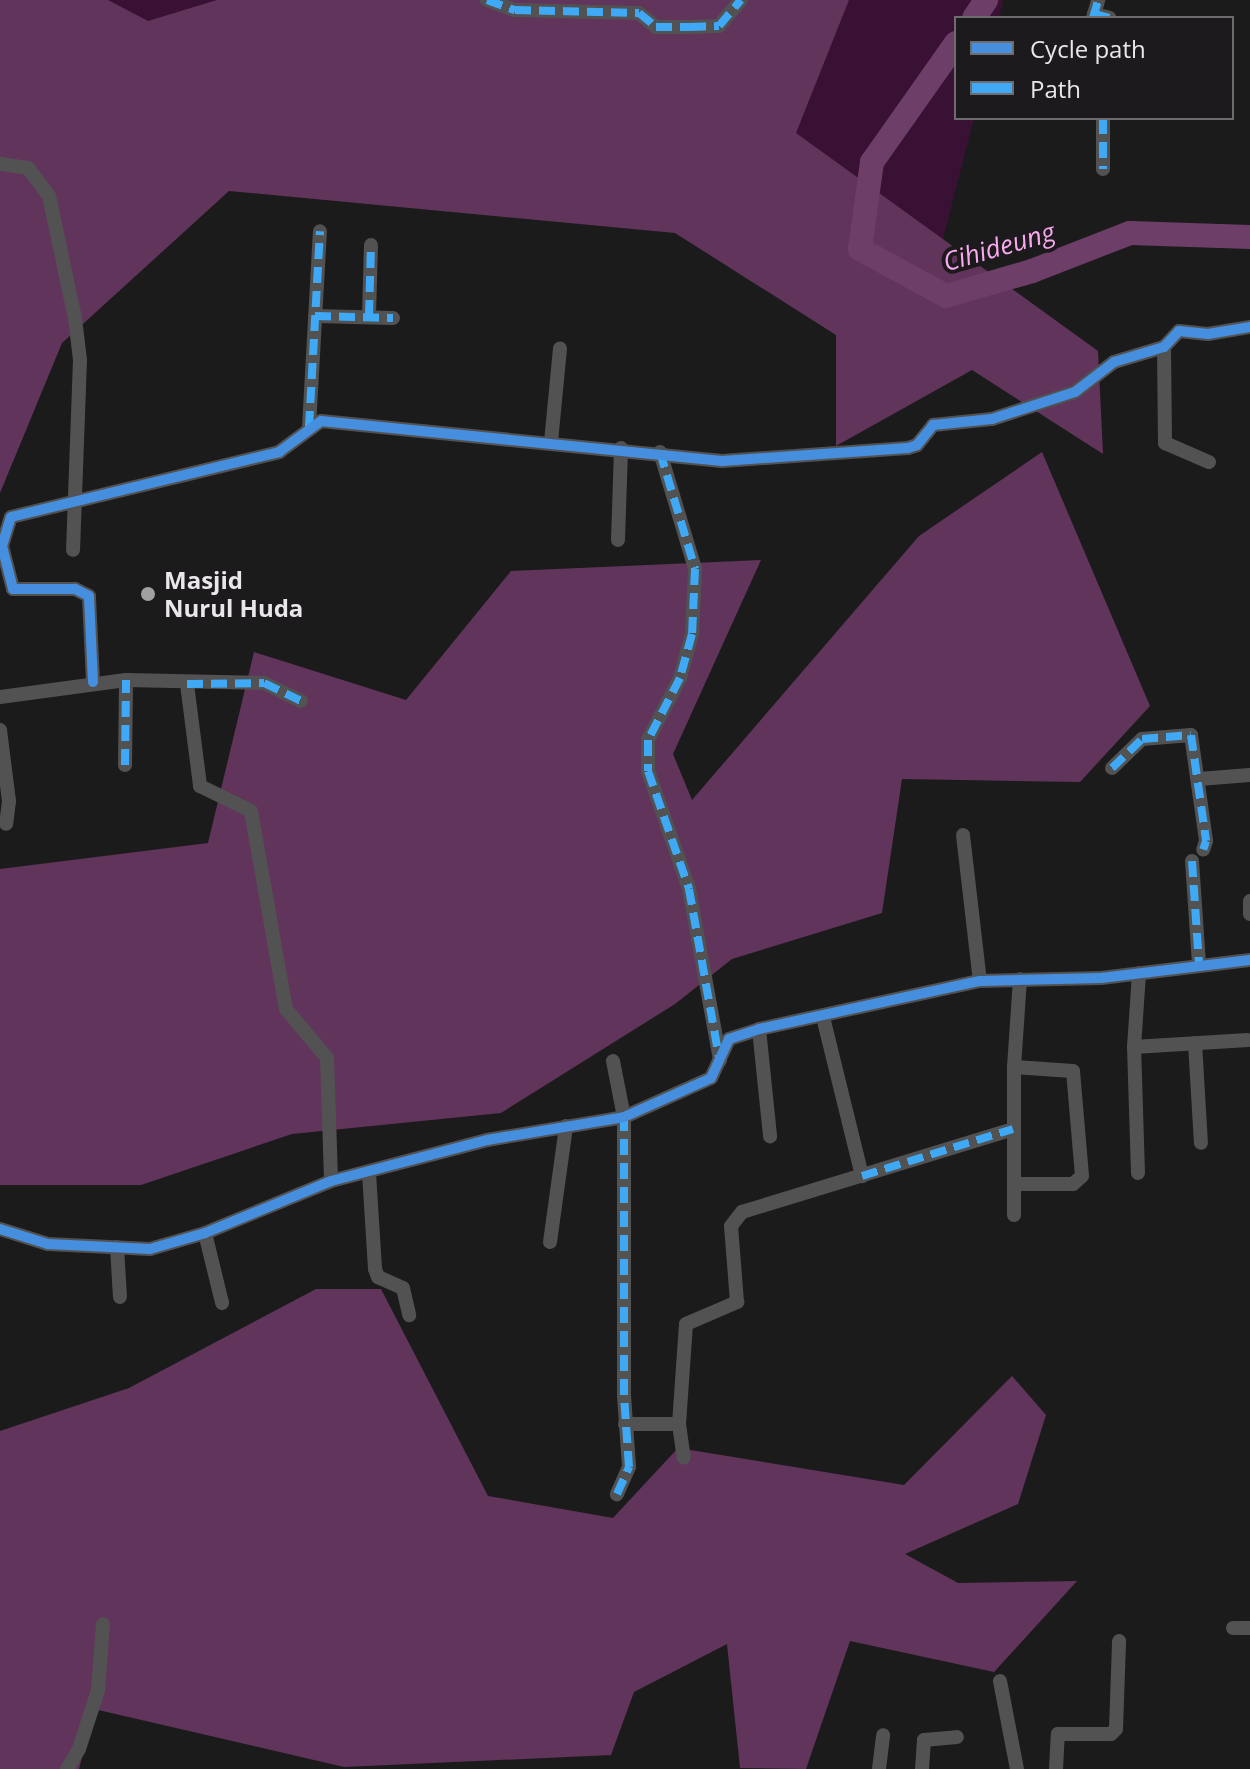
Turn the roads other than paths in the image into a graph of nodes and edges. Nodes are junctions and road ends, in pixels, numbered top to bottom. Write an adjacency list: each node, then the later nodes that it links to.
1 (487, 0): 2 (street)
2 (741, 0)
3 (1103, 120): 5 (street)
4 (0, 164): 19 (street)
5 (1103, 169)
6 (320, 231): 8 (street)
7 (371, 245): 9 (street)
8 (315, 316): 9 (street); 14 (street)
9 (369, 316): 10 (street)
10 (393, 318)
11 (1250, 327): 12 (street)
12 (1164, 347): 17 (street); 18 (street)
13 (560, 348): 15 (street)
14 (309, 427): 15 (street); 19 (street)
15 (551, 442): 16 (street)
16 (621, 448): 17 (street); 20 (street)
17 (660, 452): 49 (street)
18 (1209, 462)
19 (75, 504): 21 (street); 23 (street)
20 (618, 540)
21 (73, 550)
22 (126, 680): 23 (street); 24 (street); 28 (street)
23 (93, 682): 25 (street)
24 (187, 684): 26 (street); 59 (street)
25 (0, 697)
26 (301, 701)
27 (0, 730): 32 (street)
28 (125, 765)
29 (1112, 768): 31 (street)
30 (1250, 775): 31 (street)
31 (1199, 779): 34 (street)
32 (6, 824)
33 (963, 835): 42 (street)
34 (1203, 850)
35 (1192, 861): 39 (street)
36 (1250, 901): 37 (street)
37 (1250, 914)
38 (1250, 960): 39 (street)
39 (1199, 964): 40 (street)
40 (1139, 973): 41 (street); 47 (street)
41 (1020, 979): 42 (street); 50 (street)
42 (980, 981): 43 (street)
43 (823, 1017): 44 (street); 58 (street)
44 (759, 1029): 49 (street); 54 (street)
45 (1248, 1040): 46 (street)
46 (1195, 1043): 47 (street); 55 (street)
47 (1134, 1047): 57 (street)
48 (613, 1061): 51 (street)
49 (720, 1061): 51 (street)
50 (1014, 1067): 53 (street); 60 (street)
51 (624, 1117): 52 (street); 69 (street)
52 (566, 1126): 56 (street); 64 (street)
53 (1013, 1129): 58 (street); 60 (street)
54 (770, 1136)
55 (1201, 1143)
56 (369, 1173): 59 (street); 68 (street)
57 (1138, 1173)
58 (862, 1176): 70 (street)
59 (331, 1181): 63 (street)
60 (1014, 1184): 61 (street)
61 (1014, 1215)
62 (0, 1229): 65 (street)
63 (205, 1233): 65 (street); 67 (street)
64 (550, 1242)
65 (117, 1247): 66 (street)
66 (120, 1297)
67 (222, 1303)
68 (409, 1315)
69 (625, 1424): 70 (street); 72 (street)
70 (679, 1424): 71 (street)
71 (684, 1458)
72 (617, 1494)
73 (103, 1624): 80 (street)
74 (1233, 1628): 75 (street)
75 (1250, 1628)
76 (1119, 1641): 84 (street)
77 (1000, 1681): 83 (street)
78 (883, 1735): 81 (street)
79 (957, 1737): 82 (street)
80 (67, 1769)
81 (879, 1769)
82 (922, 1769)
83 (1017, 1769)
84 (1056, 1769)

